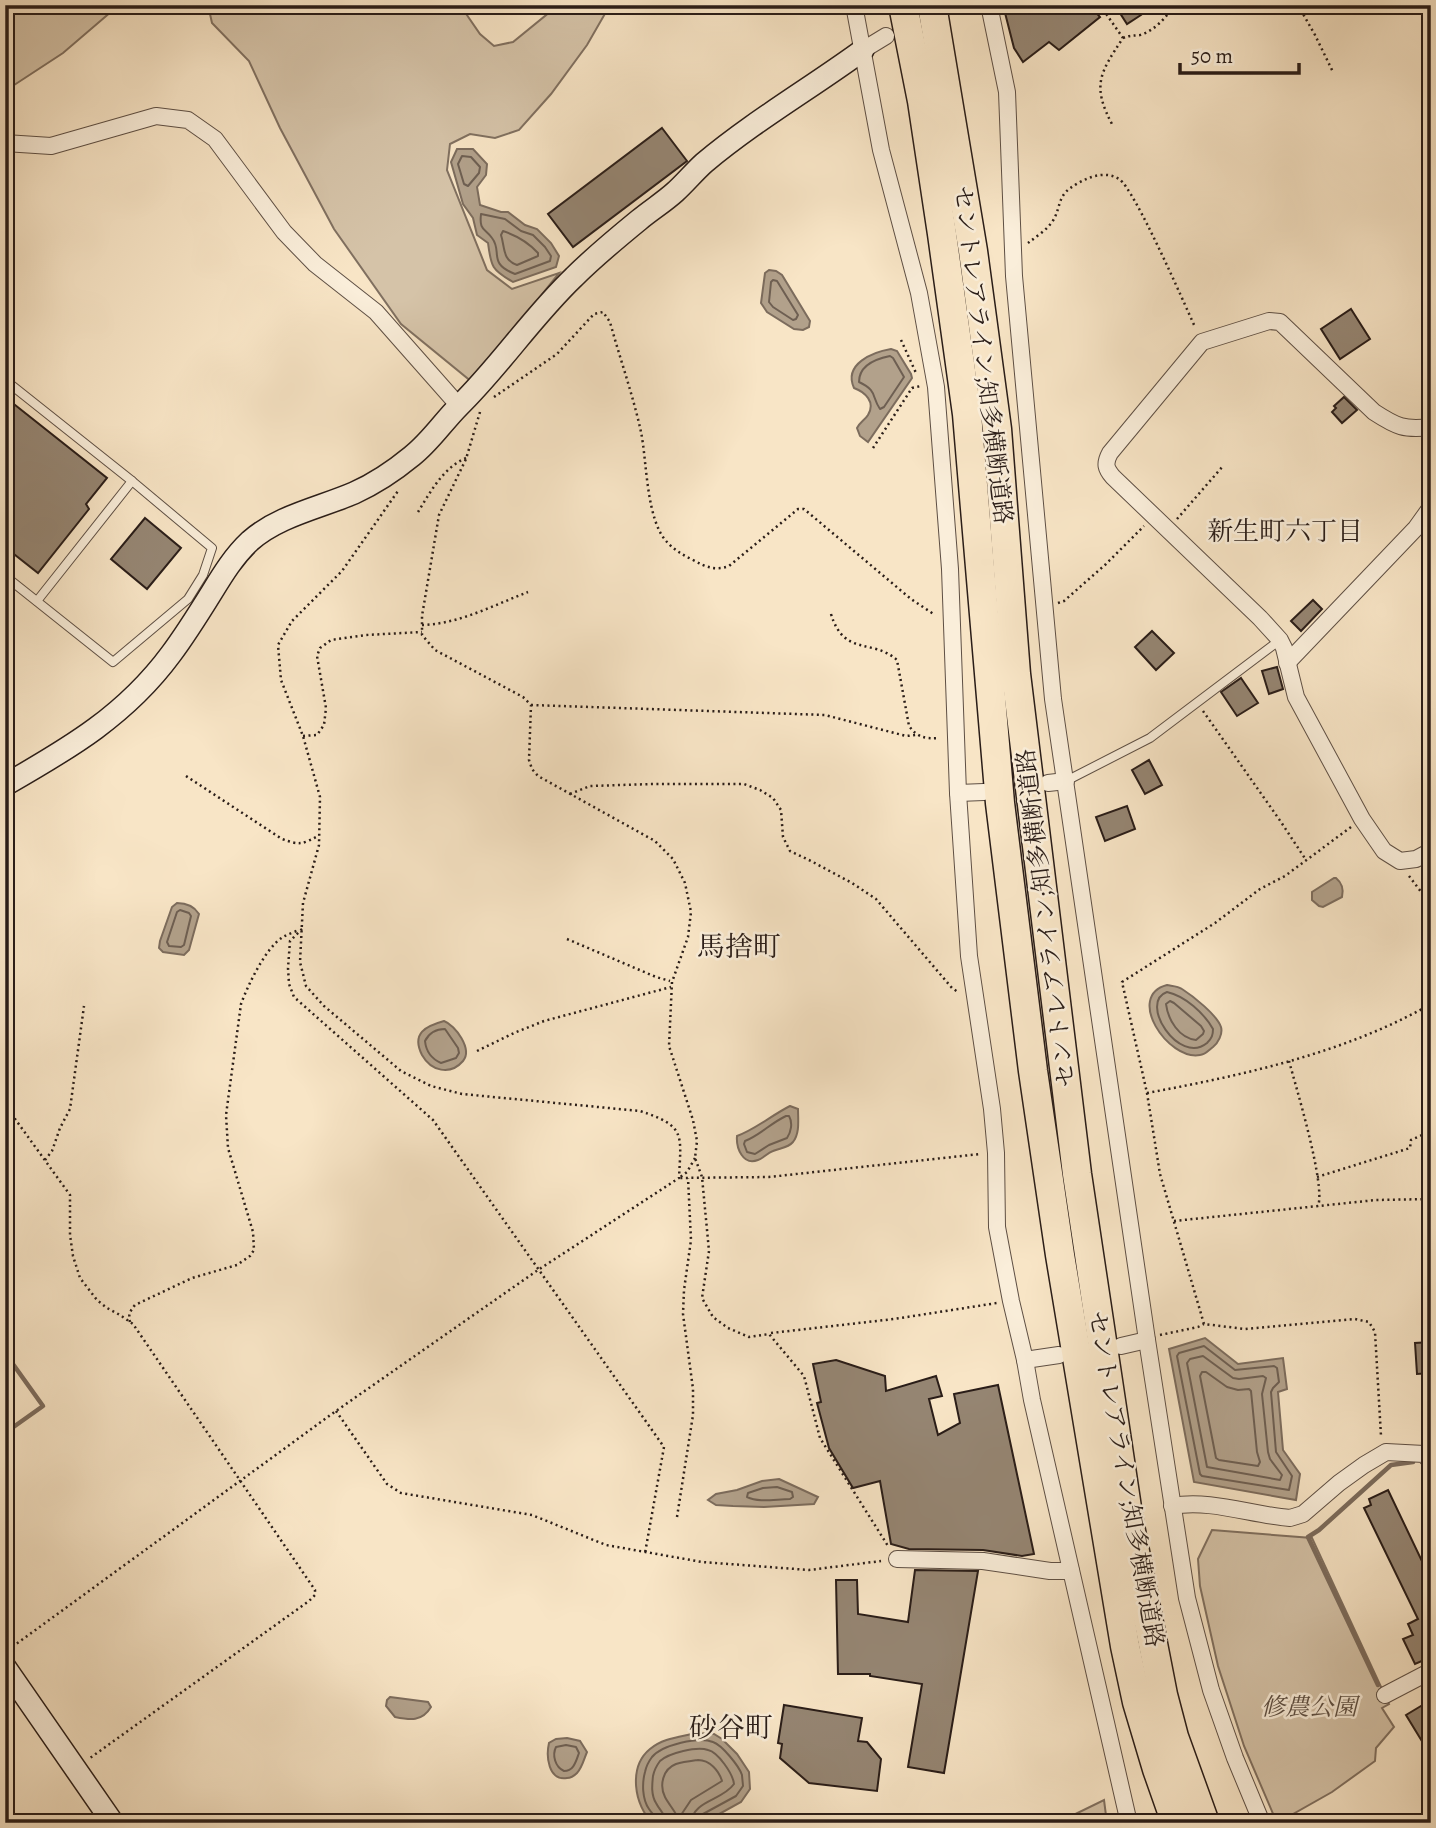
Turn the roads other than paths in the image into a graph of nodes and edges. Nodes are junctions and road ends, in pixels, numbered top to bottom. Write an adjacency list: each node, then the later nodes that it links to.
1 (854, 5): 6 (street)
2 (903, 5): 31 (highway, セントレアライン;知多横断道路)
3 (932, 5): 34 (highway, セントレアライン;知多横断道路)
4 (989, 5): 17 (street)
5 (886, 36): 6 (street)
6 (863, 50): 9 (street); 21 (street)
7 (5, 143): 9 (street)
8 (5, 380): 11 (lane)
9 (468, 402): 19 (street)
10 (1431, 428): 15 (street)
11 (132, 481): 14 (lane); 14 (lane)
12 (1431, 507): 16 (street)
13 (5, 576): 14 (lane)
14 (37, 601)
15 (1280, 640): 16 (street); 17 (lane)
16 (1287, 663): 22 (street)
17 (1066, 781): 18 (street); 23 (street)
18 (1048, 783)
19 (5, 785)
20 (984, 792): 21 (street)
21 (958, 793): 26 (street)
22 (1431, 851)
23 (1147, 1340): 24 (street); 28 (street)
24 (1121, 1346)
25 (1059, 1355): 26 (street)
26 (1025, 1360): 30 (street)
27 (1431, 1462): 28 (street)
28 (1172, 1506): 42 (street)
29 (897, 1559): 30 (street)
30 (1071, 1571): 37 (street)
31 (1125, 1646): 38 (highway); 39 (highway, セントレアライン;知多横断道路)
32 (5, 1667): 36 (street)
33 (1431, 1671): 35 (street)
34 (1163, 1695): 40 (highway, セントレアライン;知多横断道路); 41 (highway)
35 (1385, 1695)
36 (113, 1823)
37 (1129, 1823)
38 (1160, 1823)
39 (1176, 1823)
40 (1205, 1823)
41 (1219, 1823)
42 (1262, 1823)

